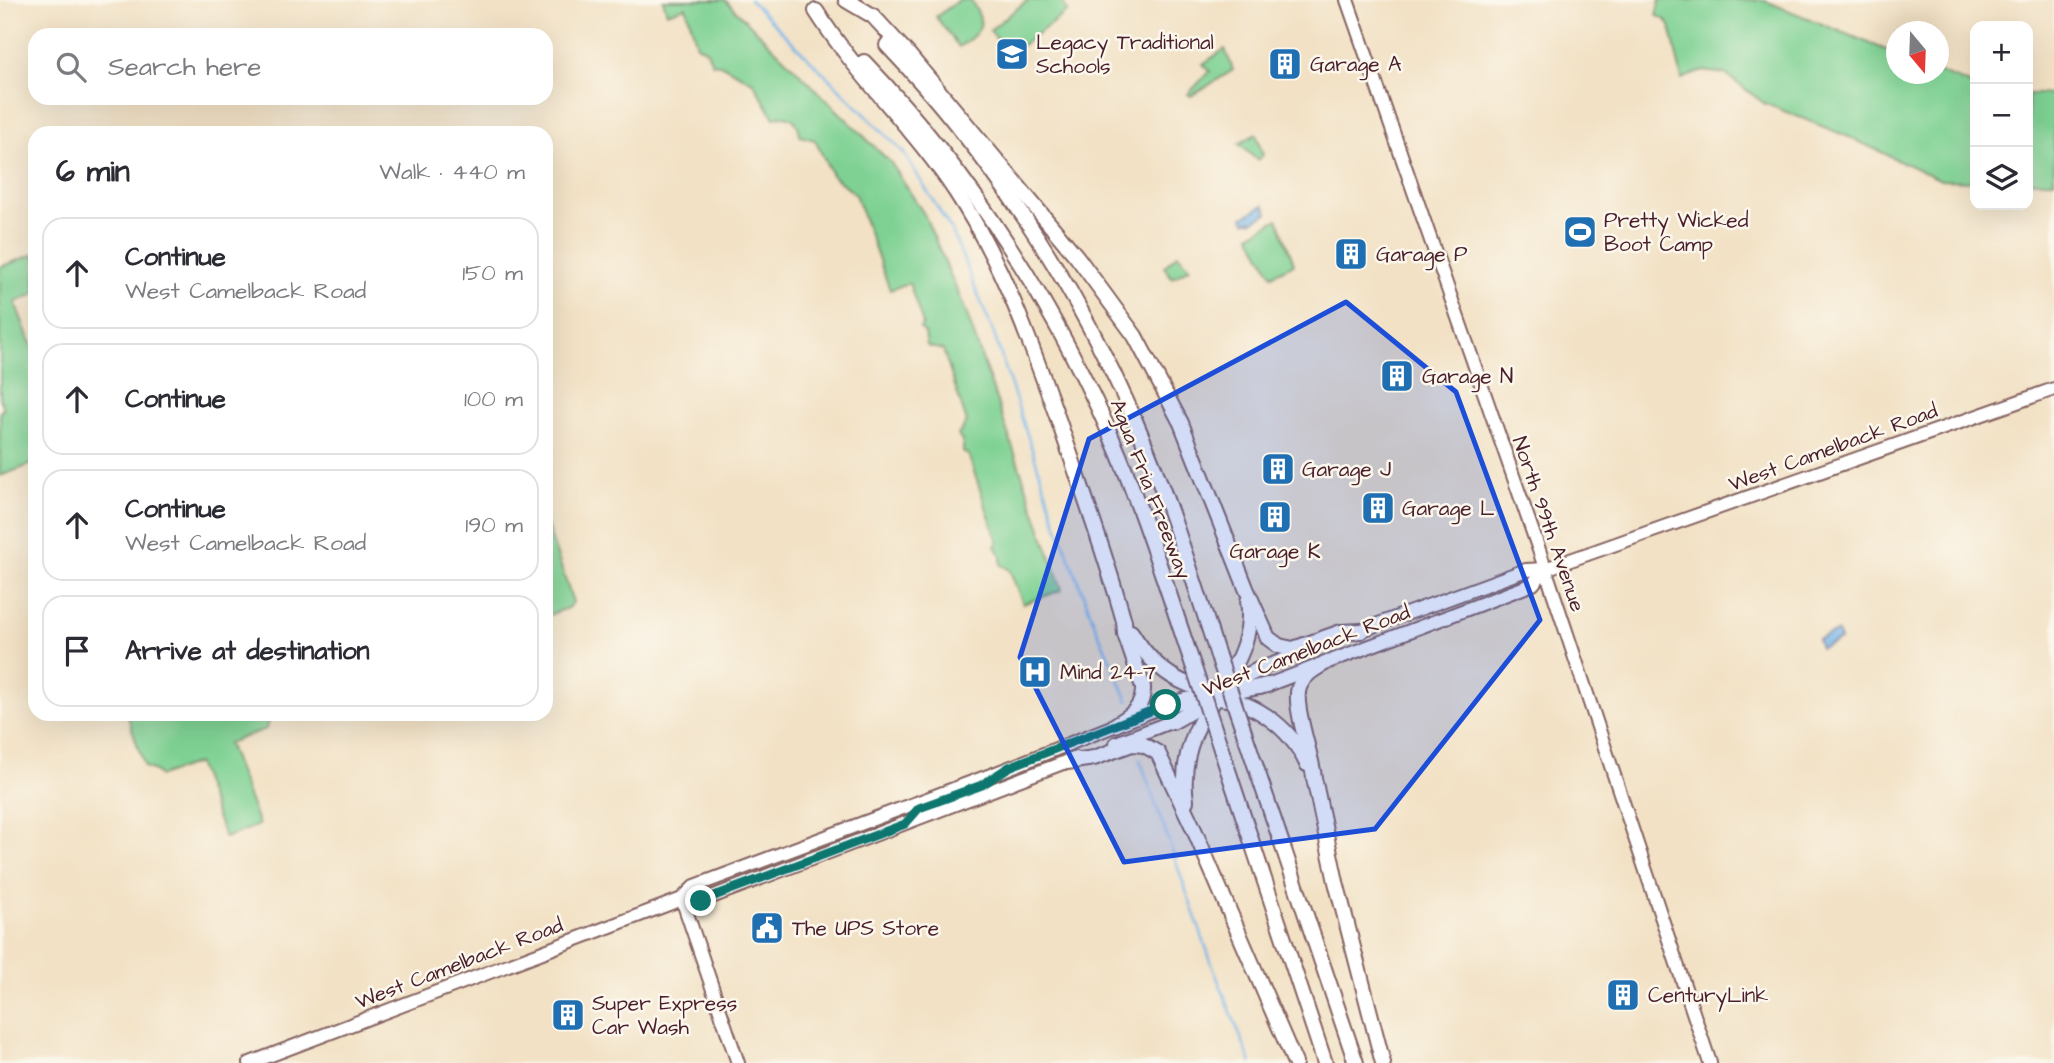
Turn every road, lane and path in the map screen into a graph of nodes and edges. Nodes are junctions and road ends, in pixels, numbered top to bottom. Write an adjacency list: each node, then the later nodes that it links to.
1 (805, 0): 4 (highway, Agua Fria Freeway)
2 (845, 0): 7 (highway); 28 (highway, Agua Fria Freeway, bridge)
3 (1347, 0): 6 (main road, North 99th Avenue)
4 (816, 11): 8 (highway); 27 (highway, Agua Fria Freeway, bridge)
5 (2054, 389): 6 (main road, West Camelback Road)
6 (1545, 569): 9 (main road, West Camelback Road); 10 (main road, West Camelback Road); 30 (main road, North 99th Avenue)
7 (1246, 589): 9 (highway); 13 (highway)
8 (1125, 621): 13 (highway); 16 (highway)
9 (1361, 631): 11 (main road, West Camelback Road)
10 (1325, 663): 12 (main road, West Camelback Road); 19 (highway)
11 (1263, 668): 13 (highway)
12 (1267, 685): 13 (highway)
13 (1217, 695): 14 (highway); 15 (highway); 19 (highway); 21 (highway)
14 (1166, 705): 16 (main road, West Camelback Road)
15 (1172, 722): 17 (main road, West Camelback Road)
16 (1115, 725): 18 (main road, West Camelback Road)
17 (1067, 762): 20 (main road, West Camelback Road); 21 (highway)
18 (1009, 767): 20 (main road); 22 (main road, West Camelback Road)
19 (1314, 778): 29 (highway)
20 (905, 824): 22 (main road); 23 (main road, West Camelback Road)
21 (1192, 825): 26 (highway)
22 (831, 834): 23 (main road, West Camelback Road)
23 (682, 899): 24 (main road, West Camelback Road); 25 (main road)
24 (250, 1063)
25 (738, 1063)
26 (1295, 1063)
27 (1325, 1063)
28 (1356, 1063)
29 (1382, 1063)
30 (1710, 1063)

